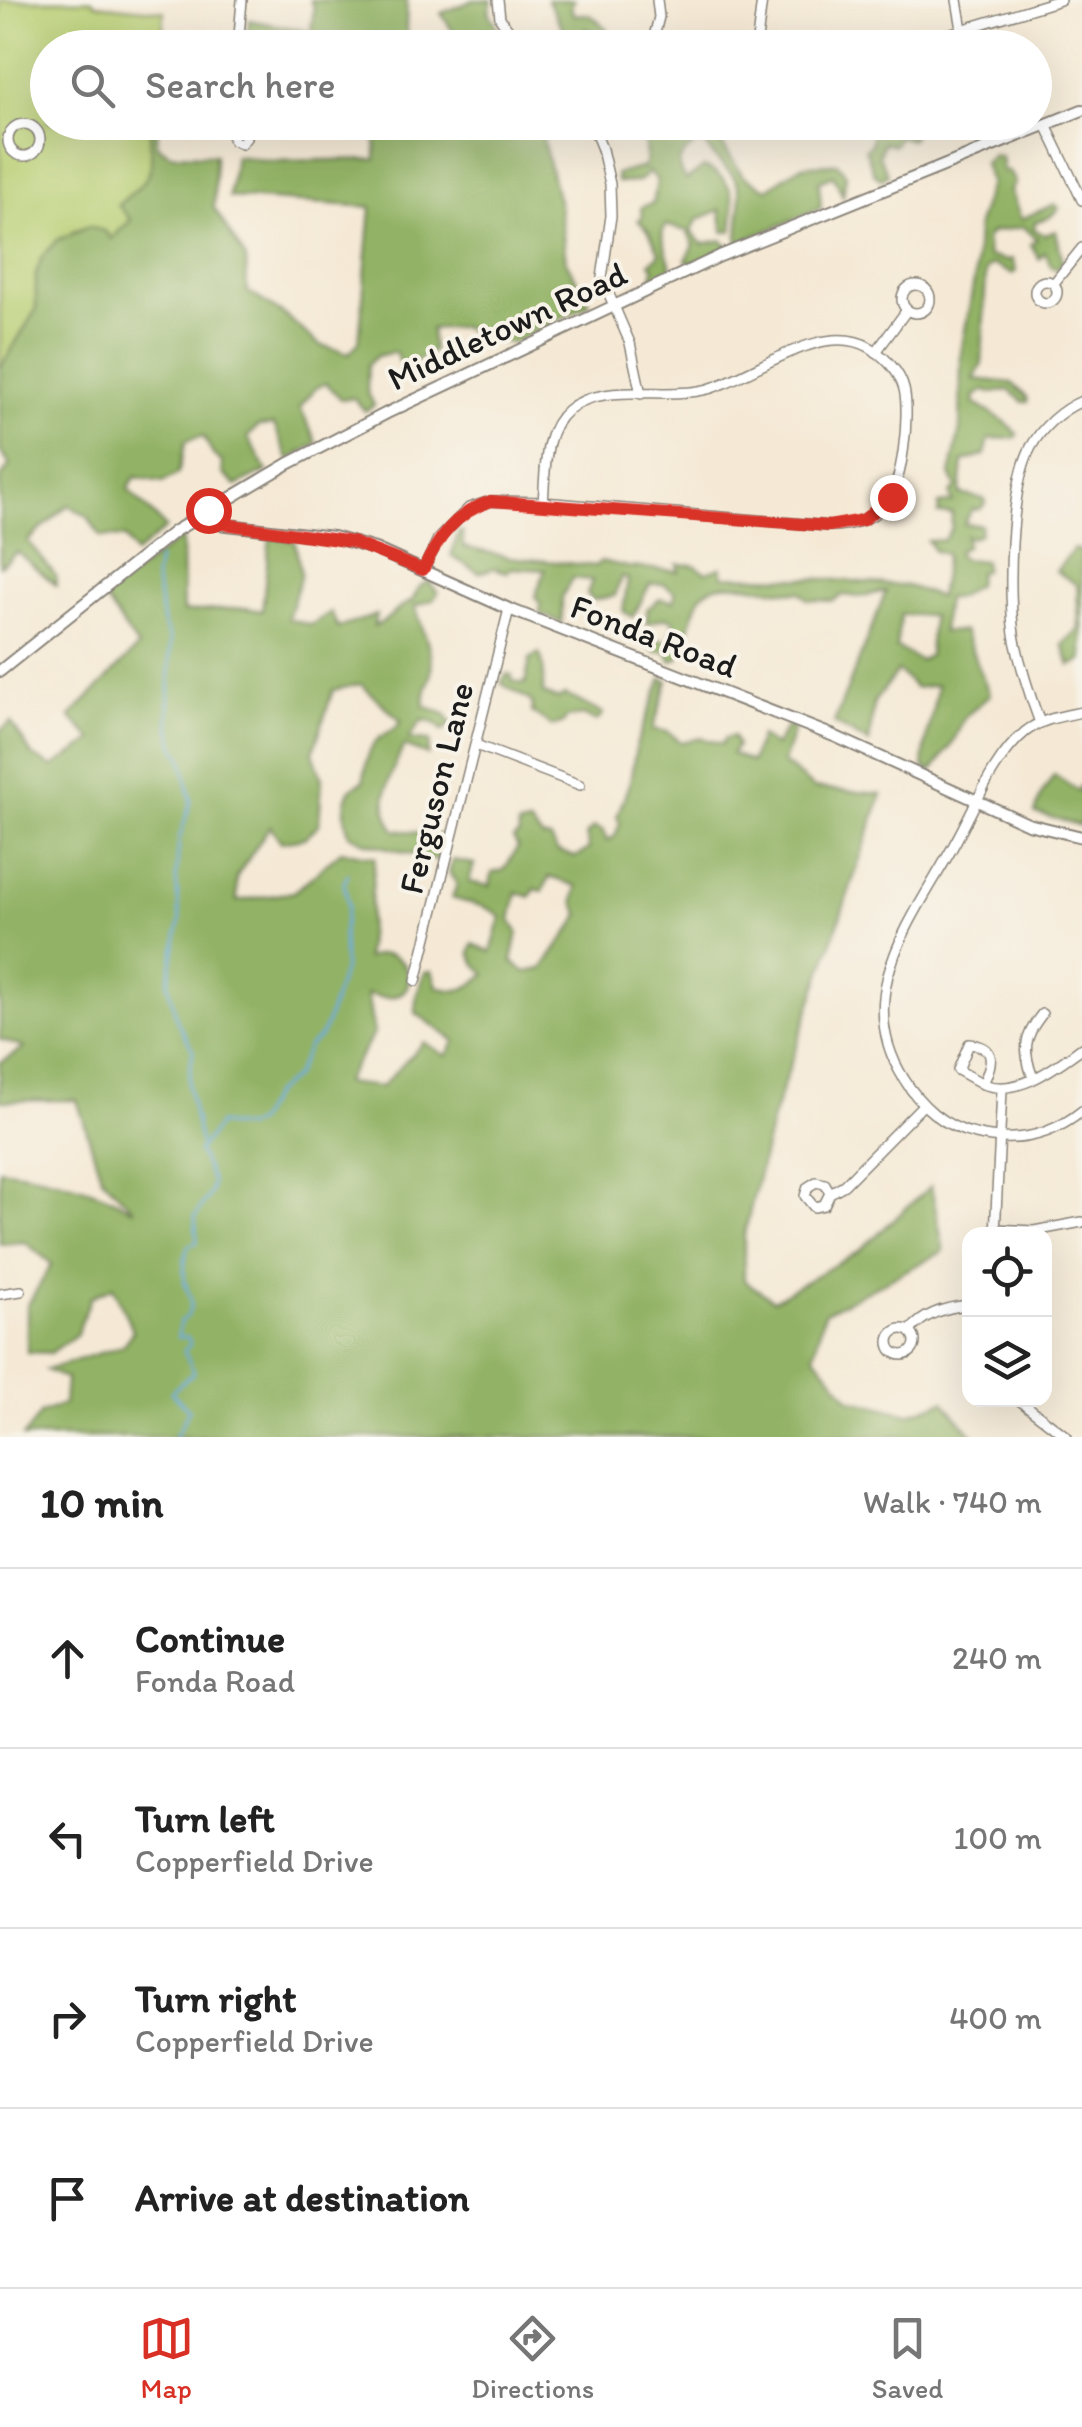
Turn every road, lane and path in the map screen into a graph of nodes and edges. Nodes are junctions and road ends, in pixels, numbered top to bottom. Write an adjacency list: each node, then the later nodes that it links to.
1 (242, 0): 8 (street)
2 (498, 0): 9 (street)
3 (656, 0): 10 (street)
4 (762, 0): 11 (street)
5 (957, 0): 7 (street)
6 (1060, 0): 7 (street)
7 (962, 29): 12 (street)
8 (240, 30)
9 (509, 30)
10 (655, 30)
11 (758, 30)
12 (959, 30)
13 (1082, 110): 14 (street, Middletown Road)
14 (1052, 123)
15 (1052, 138): 18 (street)
16 (599, 140): 21 (street)
17 (1010, 140): 21 (street, Middletown Road)
18 (1082, 200)
19 (1082, 248): 20 (street)
20 (1054, 283)
21 (614, 306): 24 (street); 27 (street, Middletown Road)
22 (907, 310): 23 (street)
23 (876, 352): 24 (street); 26 (street)
24 (641, 394): 26 (street)
25 (1082, 400): 32 (street)
26 (544, 502): 28 (street)
27 (198, 516): 28 (street, Fonda Road); 30 (street, Middletown Road)
28 (423, 570): 29 (street, Fonda Road)
29 (509, 609): 33 (street, Ferguson Lane); 35 (street, Fonda Road)
30 (0, 671)
31 (1082, 712): 32 (street)
32 (1040, 722): 35 (street)
33 (476, 744): 34 (street); 37 (street, Ferguson Lane)
34 (580, 785)
35 (978, 801): 36 (street, Fonda Road); 43 (street)
36 (1082, 837)
37 (416, 982)
38 (1042, 1014): 40 (street)
39 (1082, 1048): 40 (street)
40 (1033, 1078): 42 (street)
41 (984, 1084): 41 (street); 42 (street)
42 (1002, 1090): 45 (street)
43 (923, 1105): 45 (street); 46 (street)
44 (1082, 1111): 45 (street)
45 (1000, 1138): 48 (street)
46 (830, 1193)
47 (1082, 1222): 49 (street)
48 (996, 1227)
49 (1052, 1228)
50 (21, 1291): 51 (street)
51 (0, 1294)
52 (962, 1307): 53 (street)
53 (910, 1332)
54 (1029, 1407): 55 (street)
55 (1066, 1437)

